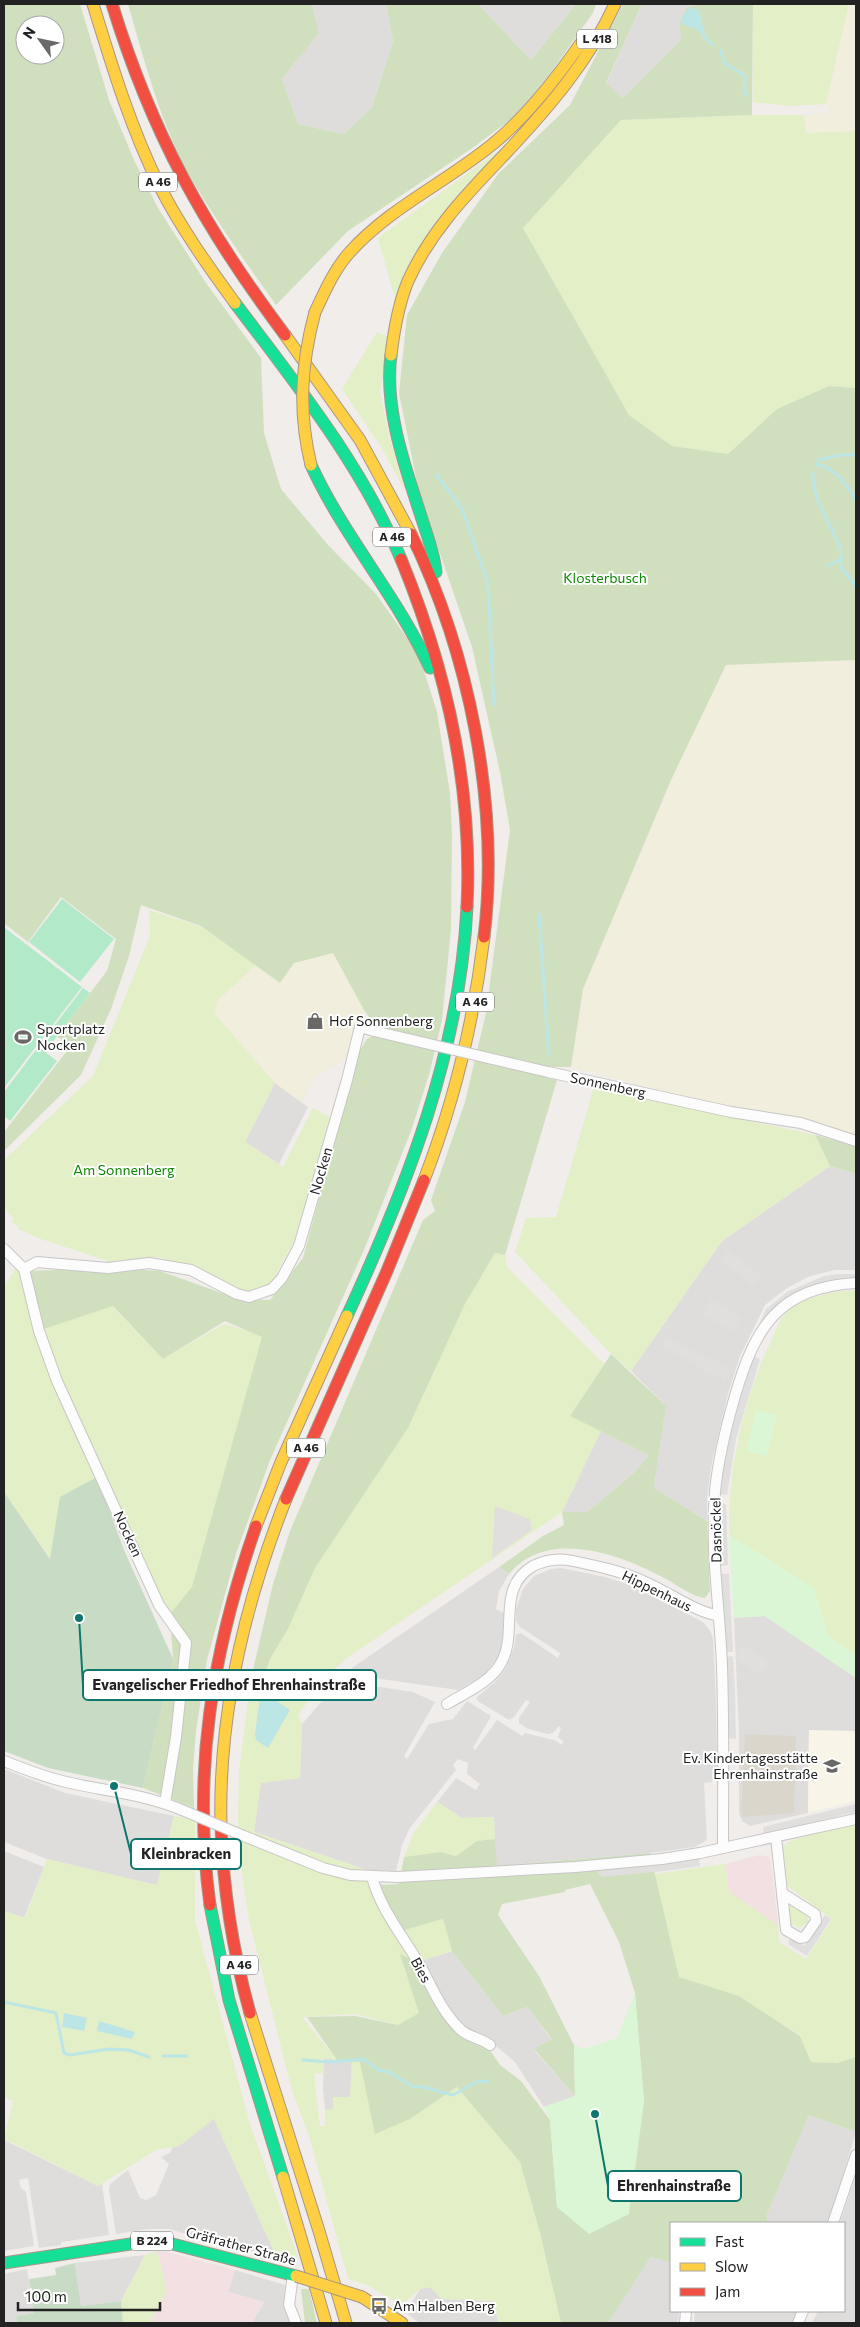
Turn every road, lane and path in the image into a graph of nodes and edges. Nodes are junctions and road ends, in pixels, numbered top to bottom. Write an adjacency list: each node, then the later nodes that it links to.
1 (93, 4): 6 (main road, A 46)
2 (112, 4): 5 (main road, A 46)
3 (602, 4): 6 (main road, L 418, bridge)
4 (615, 4): 5 (main road, L 418)
5 (443, 612): 28 (main road, A 46)
6 (452, 712): 27 (main road, A 46)
7 (360, 1027): 8 (street, Sonnenberg, bridge); 10 (street, Nocken)
8 (856, 1141)
9 (4, 1249): 10 (street)
10 (24, 1269): 15 (street, Nocken)
11 (856, 1283): 12 (street, Dasnöckel)
12 (719, 1616): 13 (street, Hippenhaus); 18 (street, Dasnöckel)
13 (447, 1704)
14 (4, 1761): 15 (street)
15 (164, 1803): 19 (street, bridge)
16 (856, 1819): 17 (street)
17 (776, 1837): 18 (street); 20 (street)
18 (724, 1848): 19 (street)
19 (372, 1877): 21 (street, Bies)
20 (782, 1893)
21 (490, 2045)
22 (856, 2155): 23 (street)
23 (833, 2222)
24 (4, 2263): 25 (main road, Gräfrather Straße / B 224)
25 (295, 2276): 26 (street); 29 (main road, Gräfrather Straße / B 224, bridge)
26 (296, 2323)
27 (326, 2323)
28 (346, 2323)
29 (402, 2323)

